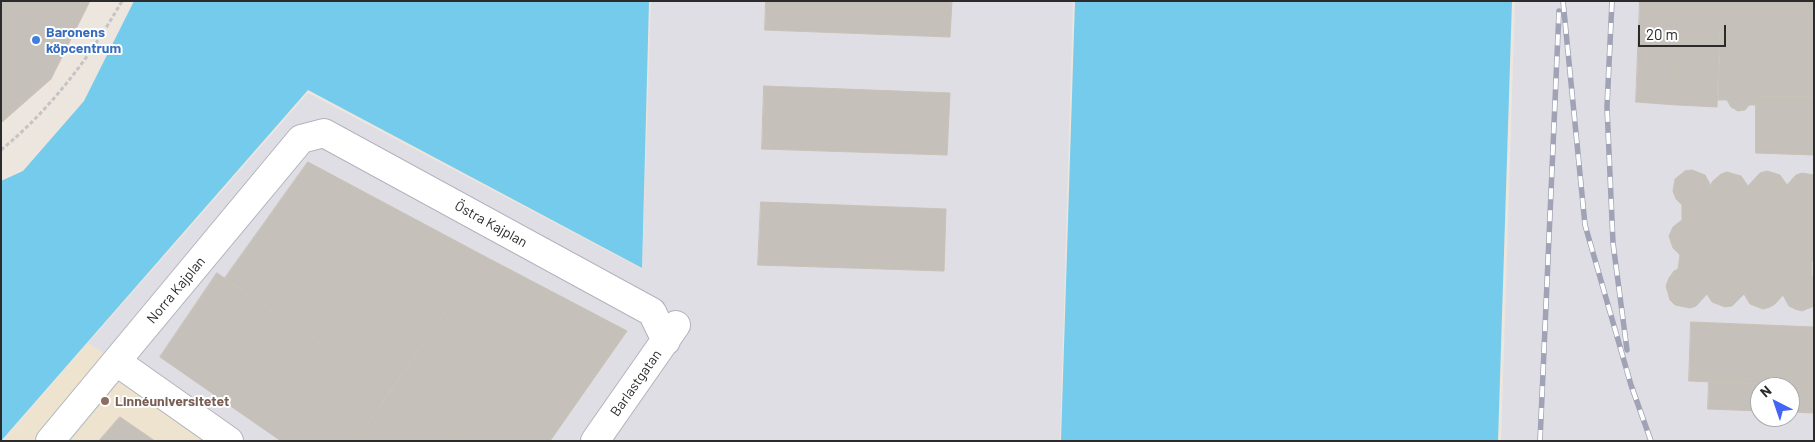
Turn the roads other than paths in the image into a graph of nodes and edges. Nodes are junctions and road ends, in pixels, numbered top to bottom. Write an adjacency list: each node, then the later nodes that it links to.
1 (301, 139): 2 (street, Östra Kajplan); 3 (street, Norra Kajplan)
2 (671, 333): 6 (street, Barlastgatan)
3 (117, 362): 4 (street, Norra Kajplan); 5 (street)
4 (50, 441)
5 (229, 441)
6 (595, 441)

